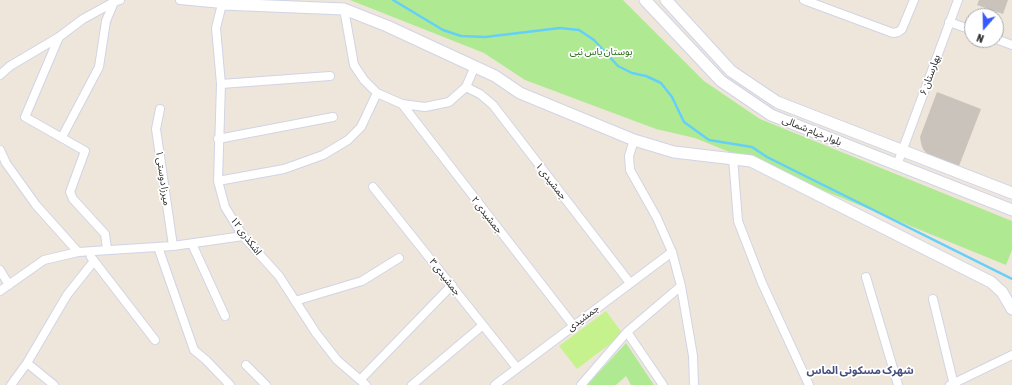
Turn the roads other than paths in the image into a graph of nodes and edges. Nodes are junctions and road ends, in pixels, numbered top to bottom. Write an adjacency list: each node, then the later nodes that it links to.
1 (180, 0): 8 (street)
2 (645, 0): 28 (street, بلوار خیام شمالی)
3 (666, 0): 26 (street, بلوار خیام شمالی)
4 (804, 0): 5 (street)
5 (914, 0)
6 (958, 0): 10 (street, بهارستان ۶)
7 (117, 1): 12 (street); 22 (street)
8 (224, 1): 9 (street); 16 (street, اشکذری ۱۲)
9 (344, 9): 13 (street); 18 (street)
10 (950, 22): 11 (street); 26 (street, بهارستان ۶)
11 (964, 27)
12 (59, 37): 14 (street); 22 (street)
13 (475, 66): 17 (street); 24 (street)
14 (0, 75)
15 (330, 76): 16 (street)
16 (221, 84): 23 (street, اشکذری ۱۲)
17 (466, 87): 19 (street); 45 (street, جمشیدی ۱)
18 (377, 92): 19 (street); 29 (street)
19 (402, 104): 55 (street, جمشیدی ۲)
20 (160, 109): 35 (street, میرزا دوستی ۱)
21 (333, 117): 23 (street)
22 (62, 137): 37 (street)
23 (218, 138): 29 (street, اشکذری ۱۲)
24 (634, 140): 27 (street); 40 (street)
25 (0, 150): 39 (street)
26 (902, 151): 28 (street, بهارستان ۶); 31 (street, بلوار خیام شمالی)
27 (733, 158): 52 (street); 72 (street)
28 (897, 164): 32 (street, بلوار خیام شمالی)
29 (218, 181): 33 (street, اشکذری ۱۲)
30 (374, 187): 47 (street, جمشیدی ۳)
31 (1012, 194)
32 (1012, 210)
33 (243, 236): 34 (street); 51 (street, اشکذری ۱۲)
34 (192, 244): 35 (street); 53 (street)
35 (173, 246): 36 (street)
36 (158, 247): 37 (street); 65 (street)
37 (107, 250): 38 (street)
38 (87, 251): 39 (street); 42 (street)
39 (78, 252): 46 (street)
40 (672, 252): 45 (street, جمشیدی); 48 (street)
41 (399, 258): 51 (street)
42 (94, 261): 57 (street); 59 (street)
43 (0, 270): 46 (street)
44 (866, 277): 73 (street)
45 (630, 283): 55 (street, جمشیدی)
46 (9, 285): 49 (street)
47 (452, 285): 54 (street, جمشیدی ۳); 62 (street)
48 (681, 286): 56 (street); 71 (street)
49 (0, 291)
50 (933, 298): 74 (street)
51 (294, 301): 62 (street, اشکذری ۱۲)
52 (1012, 309)
53 (225, 316)
54 (483, 325): 61 (street, جمشیدی ۳); 67 (street)
55 (573, 325): 61 (street, جمشیدی)
56 (628, 332): 69 (street); 70 (street)
57 (156, 340)
58 (1012, 355): 74 (street)
59 (27, 363): 63 (street); 64 (street)
60 (246, 365): 66 (street)
61 (517, 368): 68 (street, جمشیدی)
62 (363, 383)
63 (11, 385)
64 (54, 385)
65 (230, 385)
66 (266, 385)
67 (412, 385)
68 (495, 385)
69 (581, 385)
70 (663, 385)
71 (694, 385)
72 (809, 385)
73 (898, 385)
74 (952, 385)

